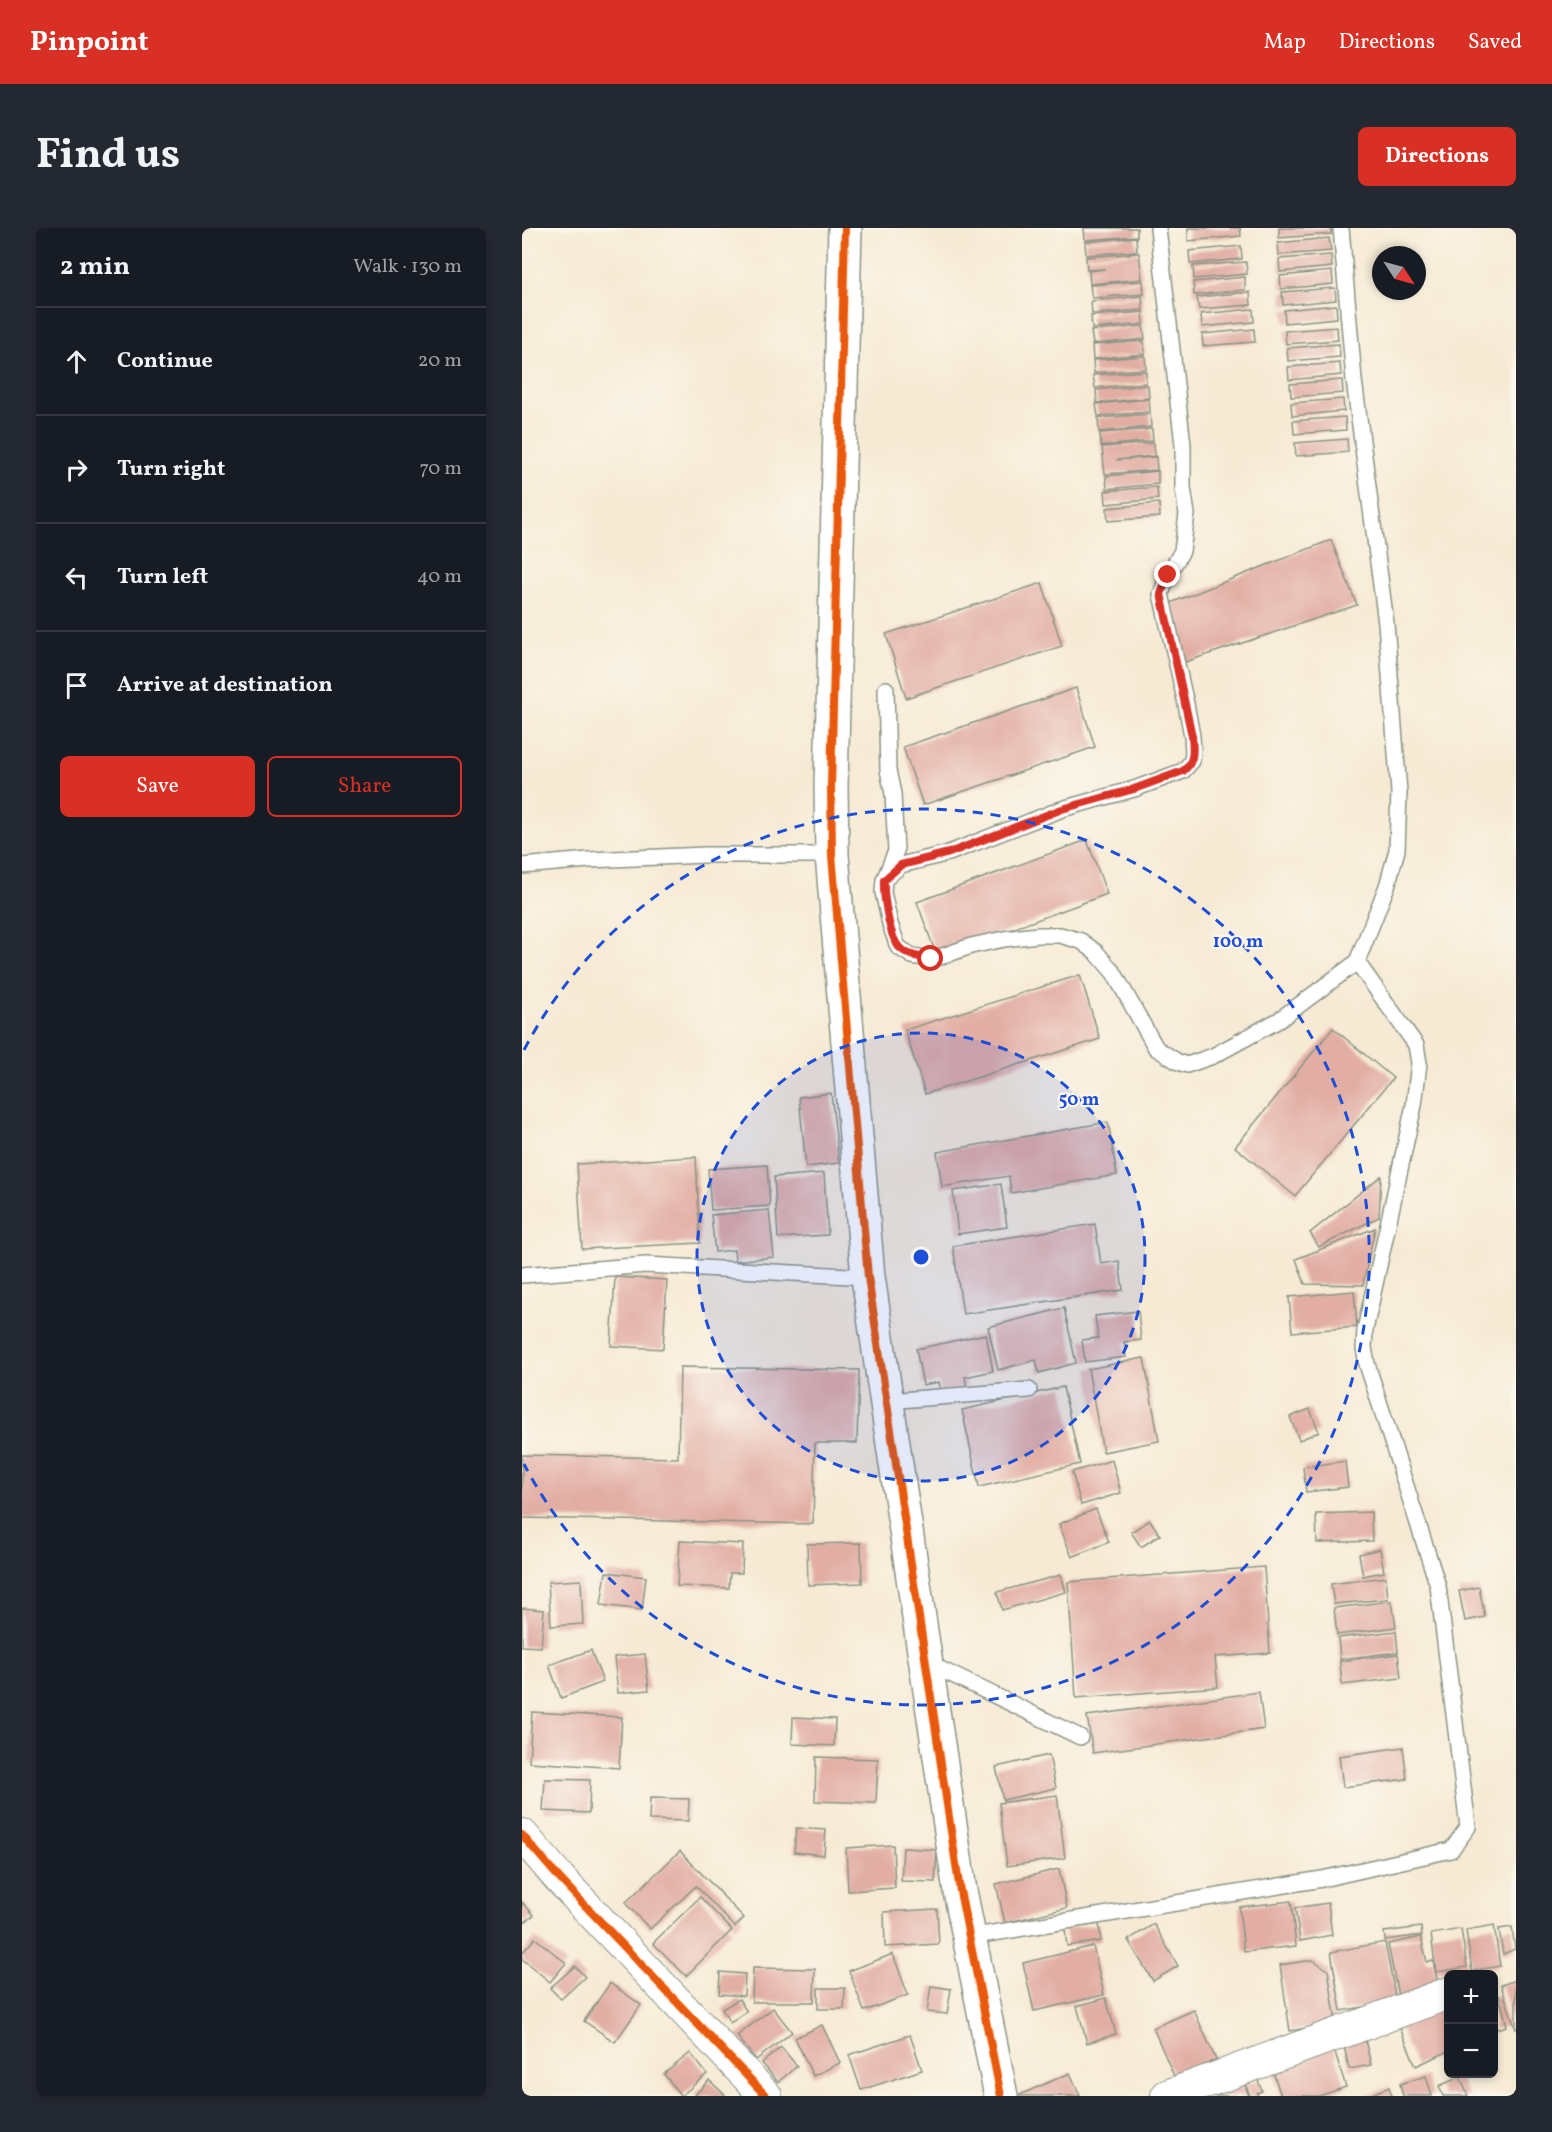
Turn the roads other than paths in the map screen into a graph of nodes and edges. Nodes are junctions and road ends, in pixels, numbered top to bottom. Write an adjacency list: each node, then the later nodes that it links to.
1 (844, 228): 5 (street)
2 (1158, 228): 7 (lane)
3 (1341, 228): 8 (lane)
4 (886, 689): 7 (lane)
5 (832, 855): 6 (lane); 10 (street)
6 (522, 866)
7 (884, 880): 8 (lane)
8 (1357, 962): 16 (lane)
9 (522, 1275): 10 (lane)
10 (868, 1277): 12 (street)
11 (1029, 1390): 12 (lane)
12 (887, 1401): 13 (street)
13 (926, 1662): 14 (lane); 16 (street)
14 (1080, 1737)
15 (522, 1835): 18 (street)
16 (969, 1937): 19 (street)
17 (1444, 1995): 20 (street)
18 (766, 2096)
19 (1001, 2096)
20 (1167, 2096)

